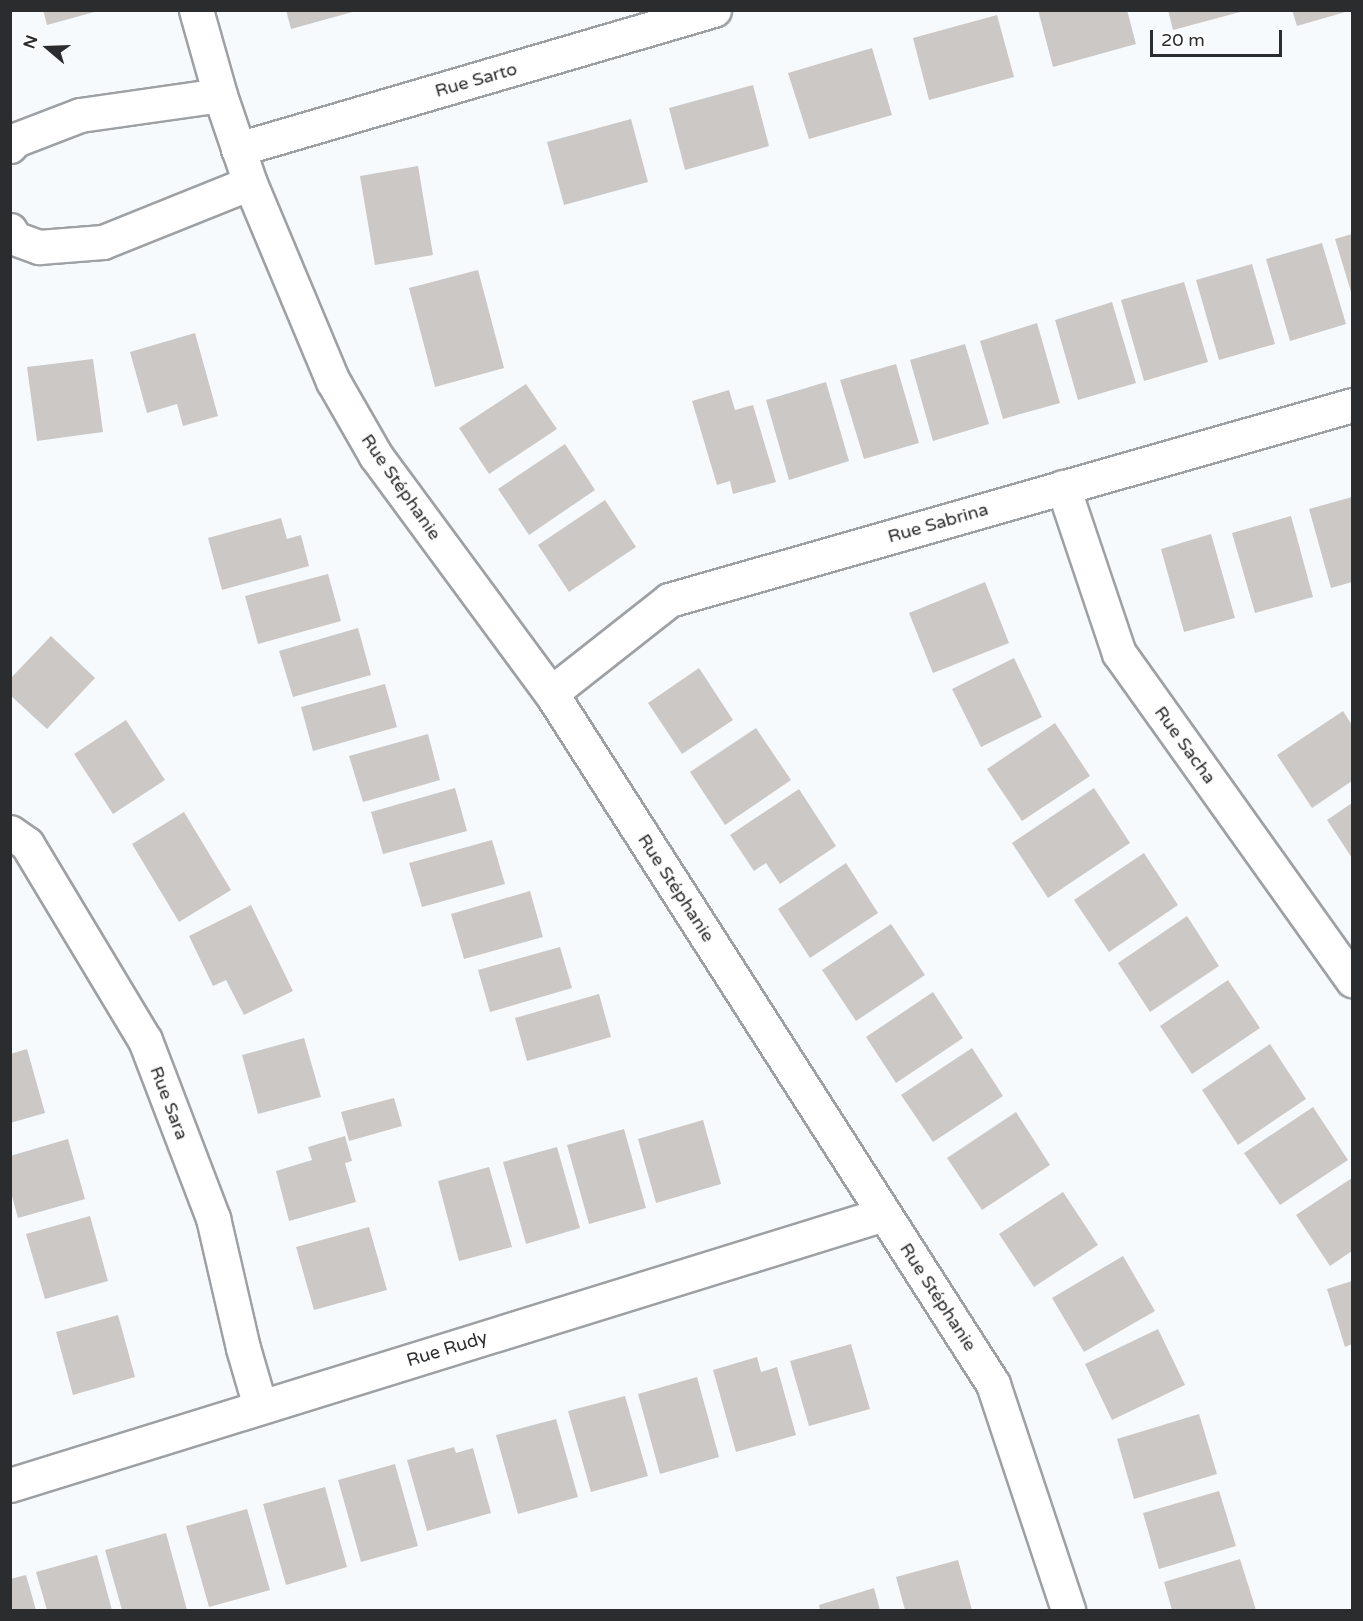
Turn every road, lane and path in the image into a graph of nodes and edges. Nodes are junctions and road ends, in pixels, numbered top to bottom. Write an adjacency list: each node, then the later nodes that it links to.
1 (196, 10): 3 (street, Rue Stéphanie)
2 (714, 10): 5 (street, Rue Sarto)
3 (220, 95): 4 (street); 5 (street, Rue Stéphanie)
4 (10, 146)
5 (238, 149): 6 (street, Rue Stéphanie)
6 (250, 183): 7 (street); 10 (street, Rue Stéphanie)
7 (10, 230)
8 (1353, 405): 9 (street, Rue Sabrina)
9 (1063, 487): 10 (street, Rue Sabrina); 12 (street, Rue Sacha)
10 (551, 693): 13 (street, Rue Stéphanie)
11 (10, 832): 14 (street, Rue Sara)
12 (1353, 980)
13 (884, 1214): 14 (street, Rue Rudy); 16 (street, Rue Stéphanie)
14 (260, 1406): 15 (street, Rue Rudy)
15 (10, 1485)
16 (1068, 1611)

